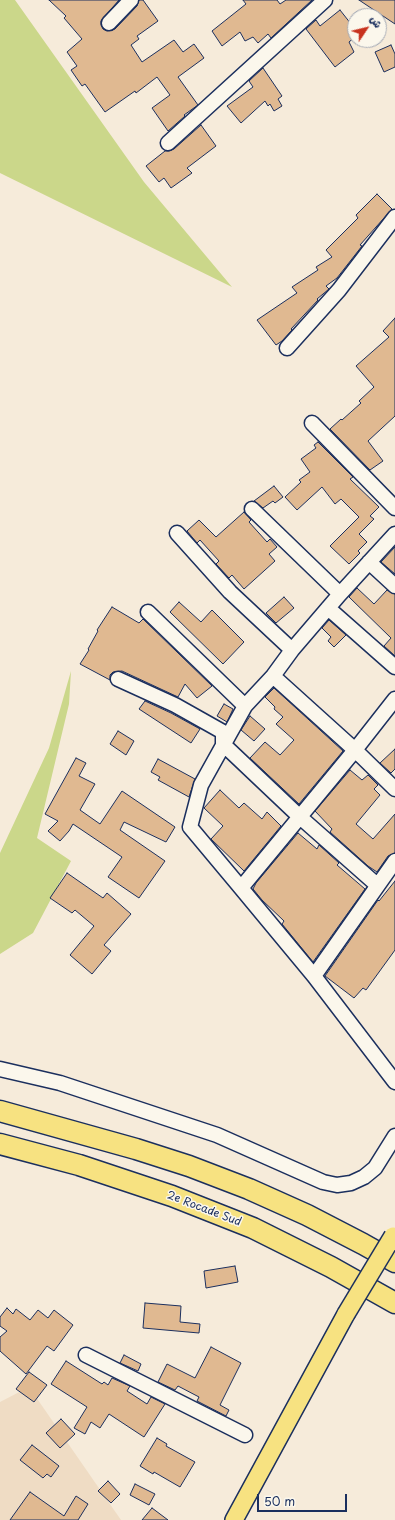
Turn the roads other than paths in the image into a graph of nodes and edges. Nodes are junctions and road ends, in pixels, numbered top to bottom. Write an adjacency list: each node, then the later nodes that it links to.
1 (132, 0): 3 (street)
2 (325, 0): 4 (street)
3 (109, 23)
4 (168, 143)
5 (395, 217): 6 (street)
6 (287, 348)
7 (312, 423): 8 (street)
8 (395, 508)
9 (252, 509): 14 (street)
10 (177, 533): 17 (street)
11 (395, 534): 12 (street)
12 (368, 562): 13 (street); 14 (street)
13 (395, 586)
14 (340, 594): 15 (street)
15 (328, 608): 17 (street); 18 (street)
16 (148, 612): 22 (street)
17 (292, 650): 19 (street)
18 (395, 667)
19 (273, 676): 22 (street); 24 (street)
20 (118, 679): 23 (street)
21 (395, 699): 24 (street)
22 (245, 706): 23 (street)
23 (223, 744): 26 (street); 29 (street)
24 (355, 750): 25 (street); 26 (street)
25 (395, 788)
26 (300, 817): 28 (street); 29 (street)
27 (395, 861): 28 (street)
28 (377, 885): 30 (street)
29 (241, 888): 30 (street)
30 (314, 976): 32 (street)
31 (0, 1069): 34 (street)
32 (395, 1082)
33 (0, 1111): 37 (highway)
34 (395, 1136)
35 (0, 1144): 38 (highway, 2e Rocade Sud)
36 (394, 1235): 41 (main road, bridge)
37 (395, 1262)
38 (395, 1303)
39 (86, 1354): 40 (street)
40 (245, 1435)
41 (234, 1520)

